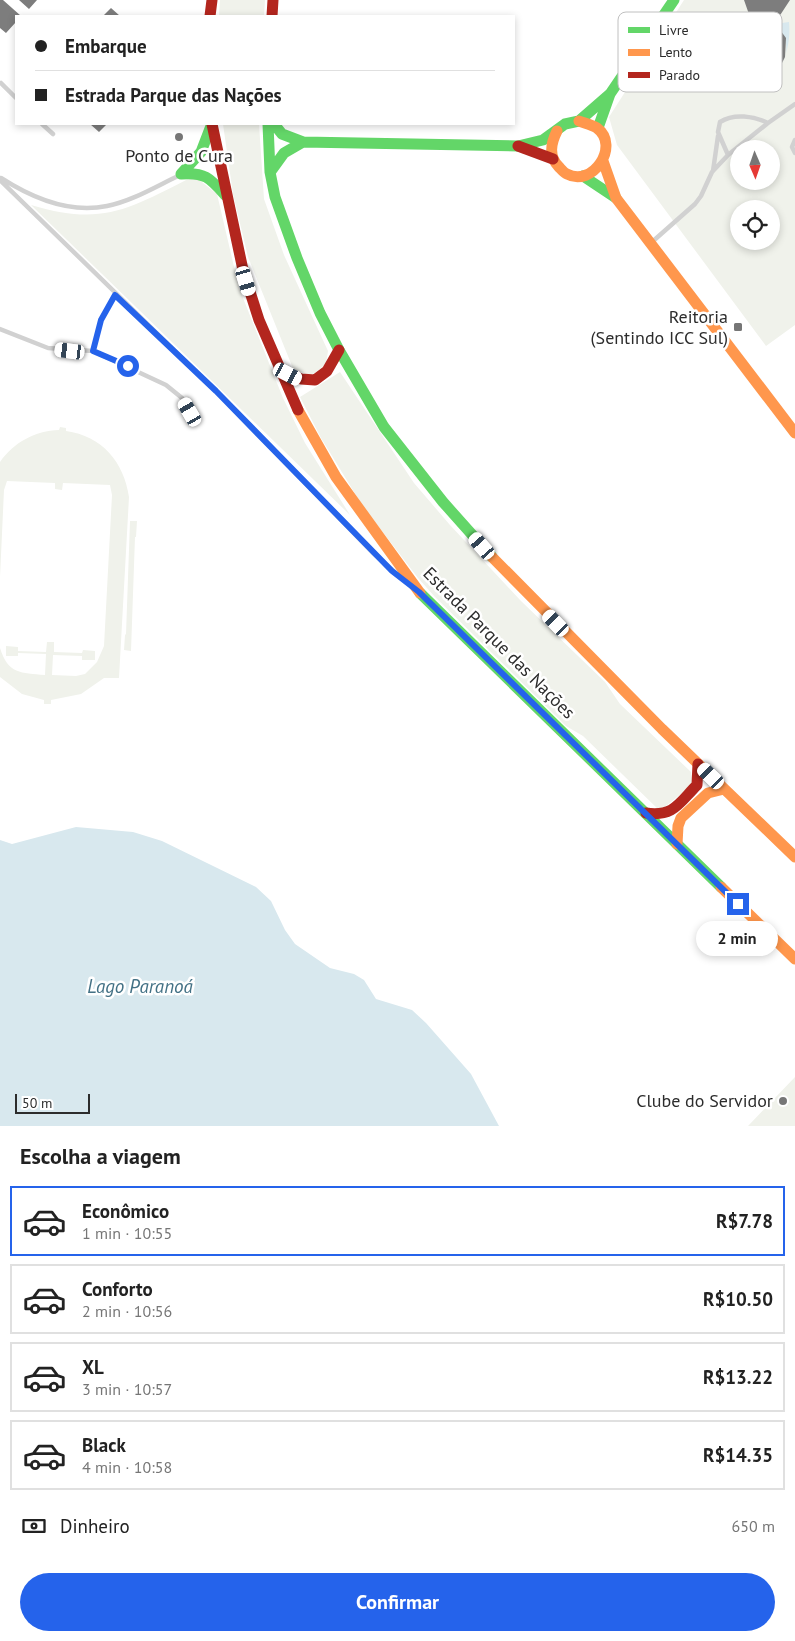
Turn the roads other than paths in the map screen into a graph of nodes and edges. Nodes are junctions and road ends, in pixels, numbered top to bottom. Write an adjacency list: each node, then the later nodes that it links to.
1 (212, 0): 4 (main road)
2 (674, 0): 3 (main road)
3 (666, 12)
4 (210, 15)
5 (618, 82): 7 (main road)
6 (1, 83): 8 (lane)
7 (610, 94): 10 (main road); 17 (main road)
8 (15, 97)
9 (795, 106): 11 (lane)
10 (579, 120): 17 (main road); 18 (main road)
11 (768, 123): 19 (lane); 25 (lane)
12 (43, 125): 20 (lane)
13 (212, 125): 30 (main road)
14 (212, 125): 33 (main road, Estrada Parque das Nações)
15 (268, 125): 29 (main road)
16 (275, 125): 22 (main road)
17 (598, 128): 27 (main road)
18 (557, 131): 23 (main road); 26 (main road)
19 (718, 132): 25 (lane); 28 (lane)
20 (53, 134)
21 (795, 140): 24 (lane)
22 (303, 142): 23 (main road); 29 (main road)
23 (518, 146): 26 (main road)
24 (795, 153)
25 (728, 155): 28 (lane)
26 (553, 160): 31 (main road)
27 (603, 161): 31 (main road); 34 (main road)
28 (713, 171): 35 (lane)
29 (270, 172): 38 (main road)
30 (181, 174): 32 (lane); 33 (main road)
31 (583, 176): 34 (main road)
32 (0, 179): 36 (lane)
33 (226, 196): 40 (main road, Estrada Parque das Nações)
34 (616, 198): 35 (main road)
35 (651, 243): 42 (main road)
36 (115, 295): 39 (lane); 43 (lane)
37 (0, 329): 39 (lane)
38 (339, 350): 40 (main road); 44 (main road)
39 (93, 351): 41 (lane)
40 (279, 369): 43 (main road, Estrada Parque das Nações)
41 (190, 412)
42 (795, 433)
43 (419, 592): 46 (main road, Estrada Parque das Nações)
44 (698, 764): 45 (main road); 46 (main road)
45 (724, 789): 47 (main road); 48 (main road)
46 (646, 813): 47 (main road, Estrada Parque das Nações)
47 (676, 844): 49 (main road, Estrada Parque das Nações)
48 (795, 856)
49 (795, 958)

